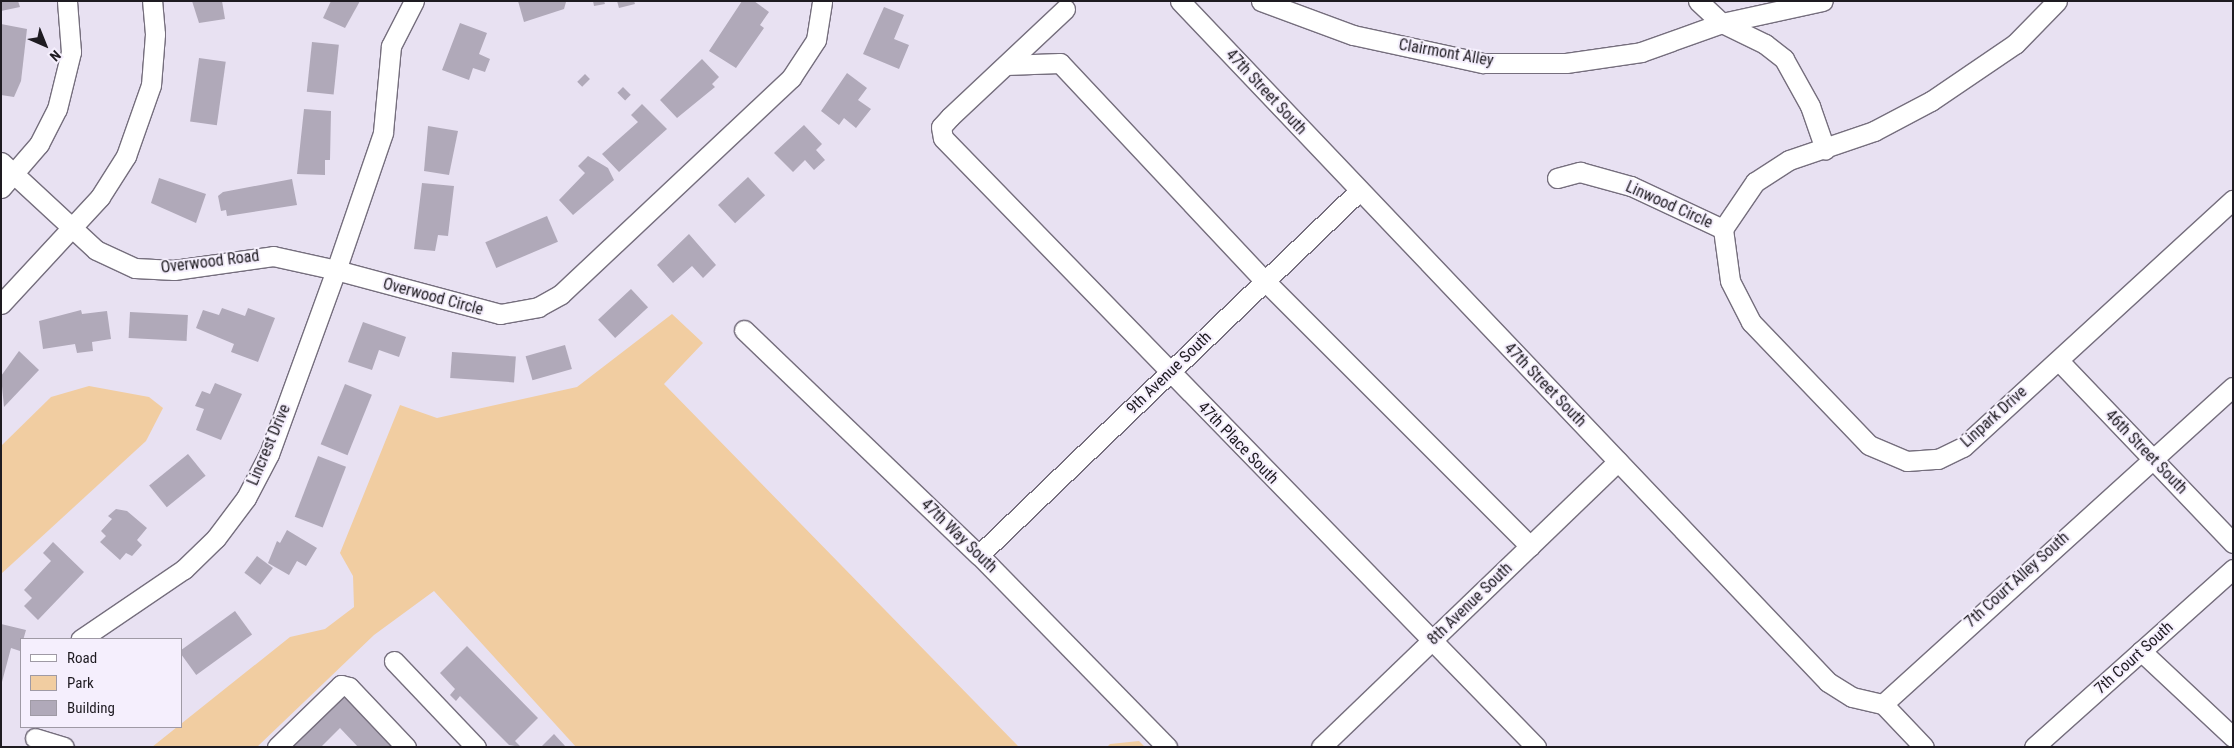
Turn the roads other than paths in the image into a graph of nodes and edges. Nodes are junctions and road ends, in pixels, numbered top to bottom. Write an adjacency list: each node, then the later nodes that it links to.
1 (67, 1): 14 (street)
2 (152, 1): 18 (street)
3 (414, 1): 20 (street)
4 (822, 1): 20 (street, Overwood Circle)
5 (1180, 1): 16 (street, 47th Street South)
6 (1261, 1): 11 (street, Clairmont Alley)
7 (1698, 1): 11 (street)
8 (1823, 1): 11 (street, Clairmont Alley)
9 (2057, 1): 13 (street)
10 (1065, 9): 12 (street)
11 (1722, 23): 13 (street)
12 (1006, 65): 21 (street); 25 (street, 47th Place South)
13 (1824, 149): 19 (street)
14 (5, 175): 18 (street, Overwood Road)
15 (1557, 178): 19 (street, Linwood Circle)
16 (1359, 192): 21 (street, 9th Avenue South); 28 (street, 47th Street South)
17 (2233, 200): 24 (street, Linpark Drive)
18 (73, 229): 20 (street, Overwood Road); 22 (street)
19 (1724, 229): 24 (street, Linpark Drive)
20 (336, 270): 33 (street, Lincrest Drive)
21 (1265, 281): 25 (street, 9th Avenue South); 30 (street)
22 (1, 304)
23 (744, 330): 31 (street, 47th Way South)
24 (2059, 361): 27 (street, 46th Street South)
25 (1170, 372): 31 (street, 9th Avenue South); 34 (street, 47th Place South)
26 (2233, 387): 27 (street, 7th Court Alley South)
27 (2151, 458): 29 (street, 46th Street South); 37 (street, 7th Court Alley South)
28 (1618, 461): 30 (street, 8th Avenue South); 37 (street, 47th Street South)
29 (2233, 544)
30 (1530, 546): 34 (street, 8th Avenue South)
31 (979, 554): 44 (street, 47th Way South)
32 (2233, 569): 35 (street, 7th Court South)
33 (82, 638)
34 (1430, 642): 45 (street, 8th Avenue South); 46 (street, 47th Place South)
35 (2141, 651): 39 (street); 48 (street, 7th Court South)
36 (394, 661): 40 (street)
37 (1883, 704): 47 (street)
38 (35, 737): 41 (street)
39 (2233, 737)
40 (468, 744)
41 (64, 747)
42 (277, 747): 43 (street)
43 (406, 747)
44 (1167, 747)
45 (1321, 747)
46 (1536, 747)
47 (1924, 747)
48 (2034, 747)

